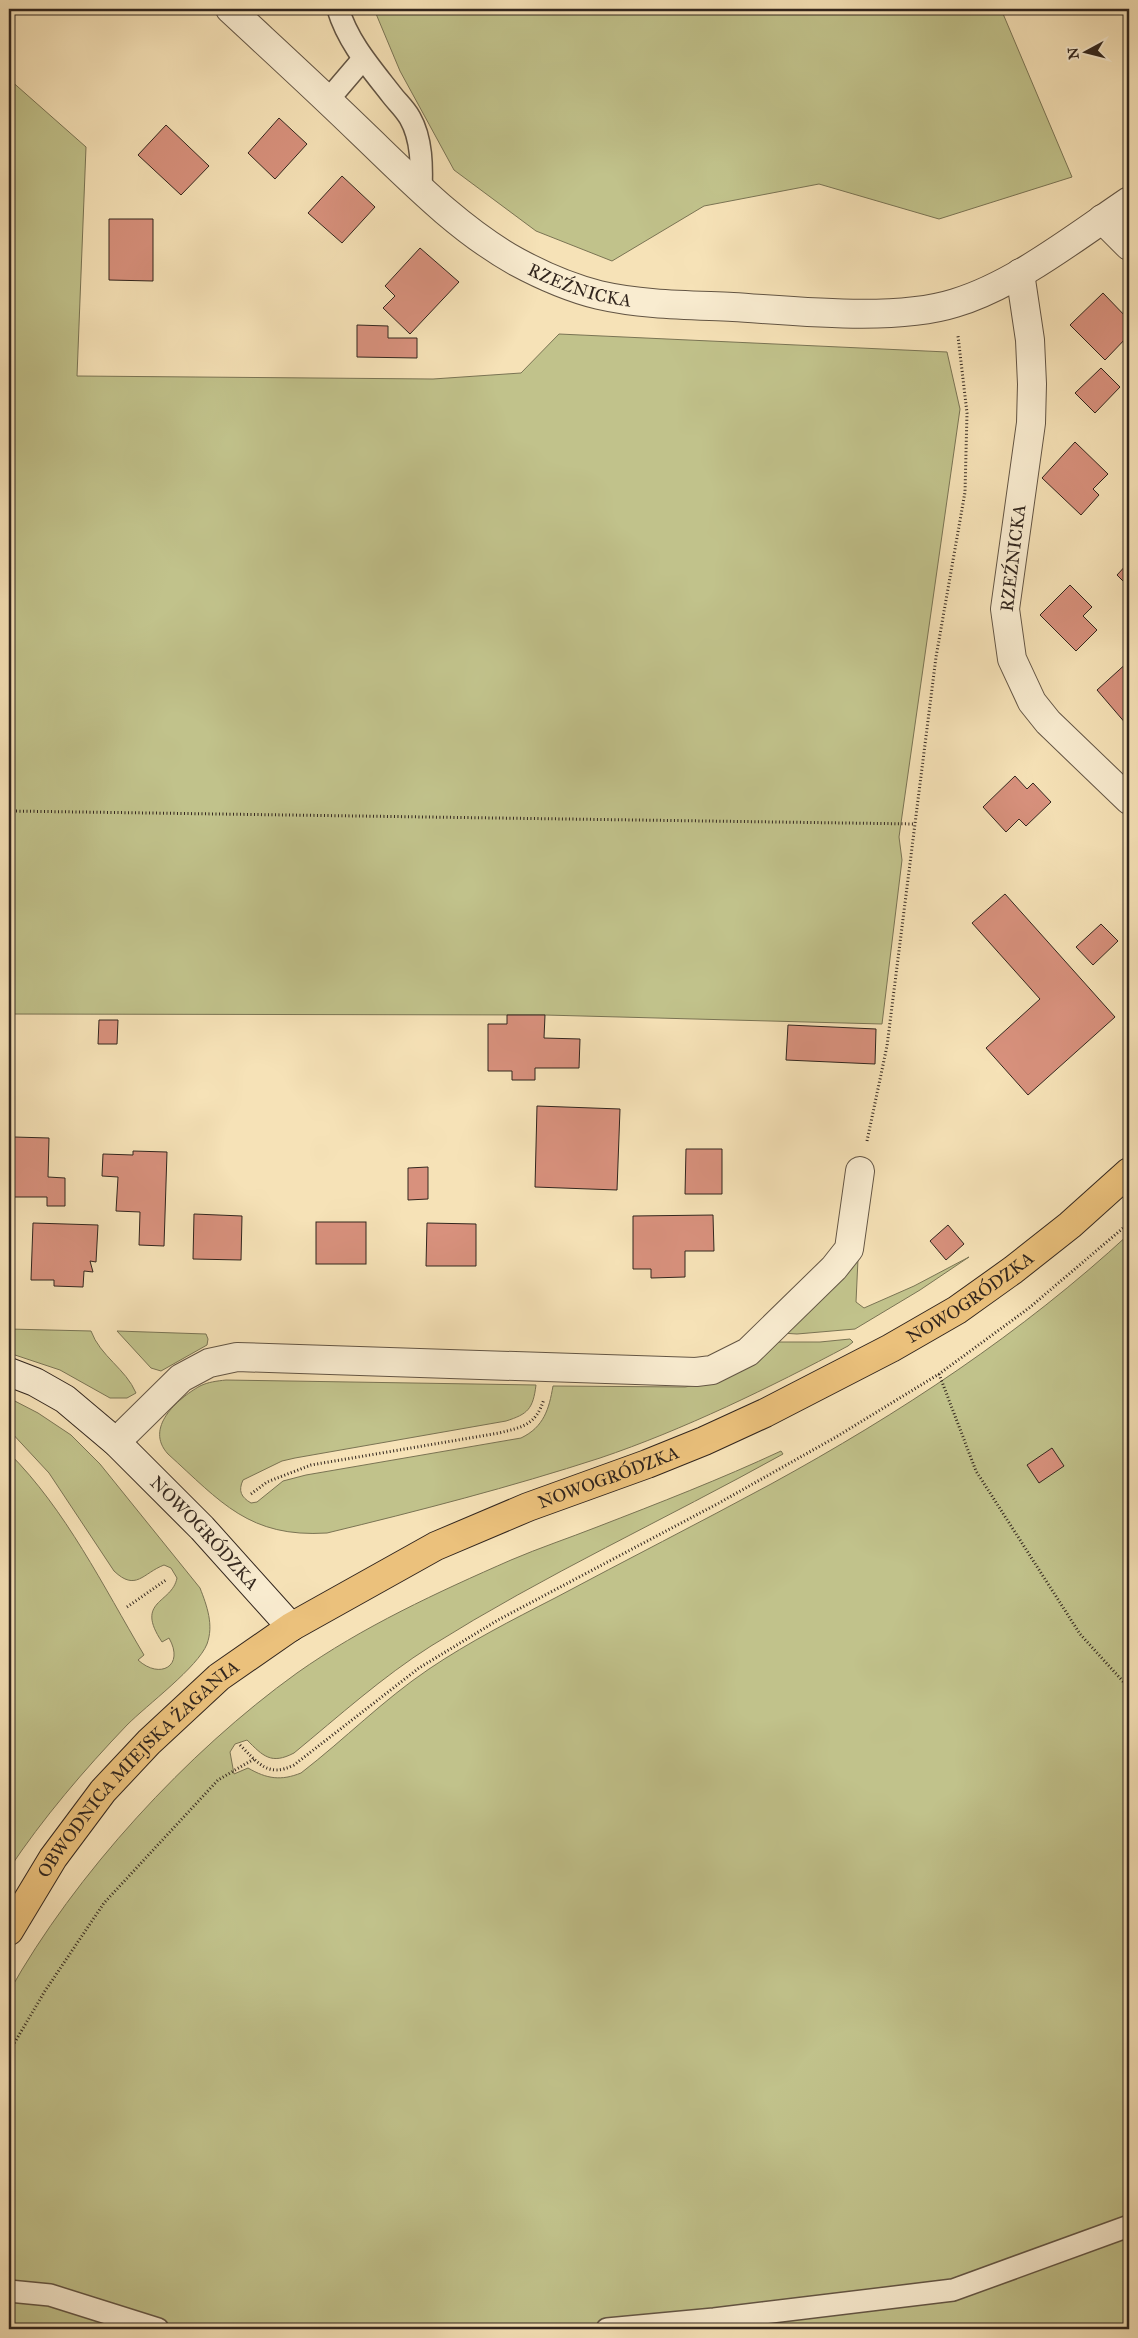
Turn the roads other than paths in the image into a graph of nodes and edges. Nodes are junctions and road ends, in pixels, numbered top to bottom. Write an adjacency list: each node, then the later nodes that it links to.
1 (230, 9): 4 (street, RZEŹNICKA)
2 (338, 9): 3 (lane)
3 (363, 59): 4 (lane); 5 (lane)
4 (328, 100): 5 (street, RZEŹNICKA)
5 (421, 190): 9 (street, RZEŹNICKA)
6 (1129, 201): 7 (street, RZEŹNICKA)
7 (1102, 220): 8 (street); 9 (street, RZEŹNICKA)
8 (1129, 246)
9 (1020, 273): 10 (street, RZEŹNICKA)
10 (1129, 800)
11 (860, 1171): 14 (street)
12 (1129, 1172): 15 (main road, NOWOGRÓDZKA)
13 (9, 1372): 14 (street, NOWOGRÓDZKA)
14 (116, 1442): 15 (street, NOWOGRÓDZKA)
15 (291, 1627): 16 (main road, OBWODNICA MIEJSKA ŻAGANIA)
16 (9, 1931)
17 (1129, 2226): 20 (lane)
18 (9, 2291): 19 (lane)
19 (158, 2329)
20 (607, 2329)

